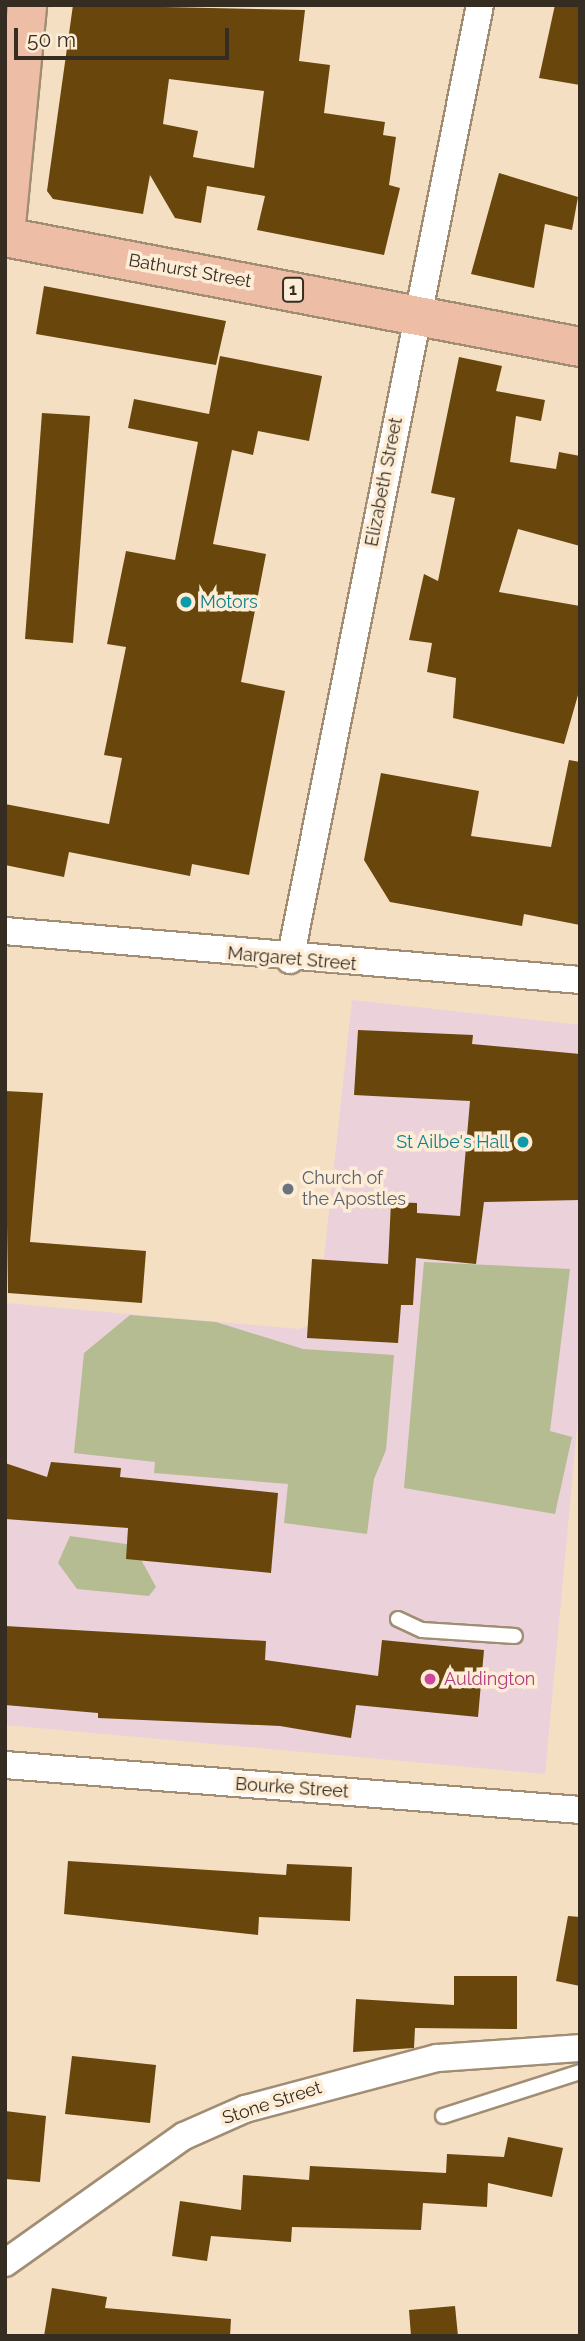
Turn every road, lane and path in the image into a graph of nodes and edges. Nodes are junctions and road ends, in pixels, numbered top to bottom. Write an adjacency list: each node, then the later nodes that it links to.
1 (27, 5): 3 (highway)
2 (480, 5): 4 (street, Elizabeth Street)
3 (5, 236): 4 (highway, Bathurst Street / 1)
4 (417, 312): 5 (highway, Bathurst Street / 1); 7 (street, Elizabeth Street)
5 (580, 347)
6 (5, 931): 7 (street, Margaret Street)
7 (290, 960): 8 (street, Margaret Street)
8 (580, 980)
9 (398, 1619): 10 (lane)
10 (514, 1636)
11 (5, 1765): 12 (street, Bourke Street)
12 (580, 1810)
13 (580, 2048): 16 (street, Stone Street)
14 (580, 2071): 15 (lane)
15 (443, 2116)
16 (5, 2263)

